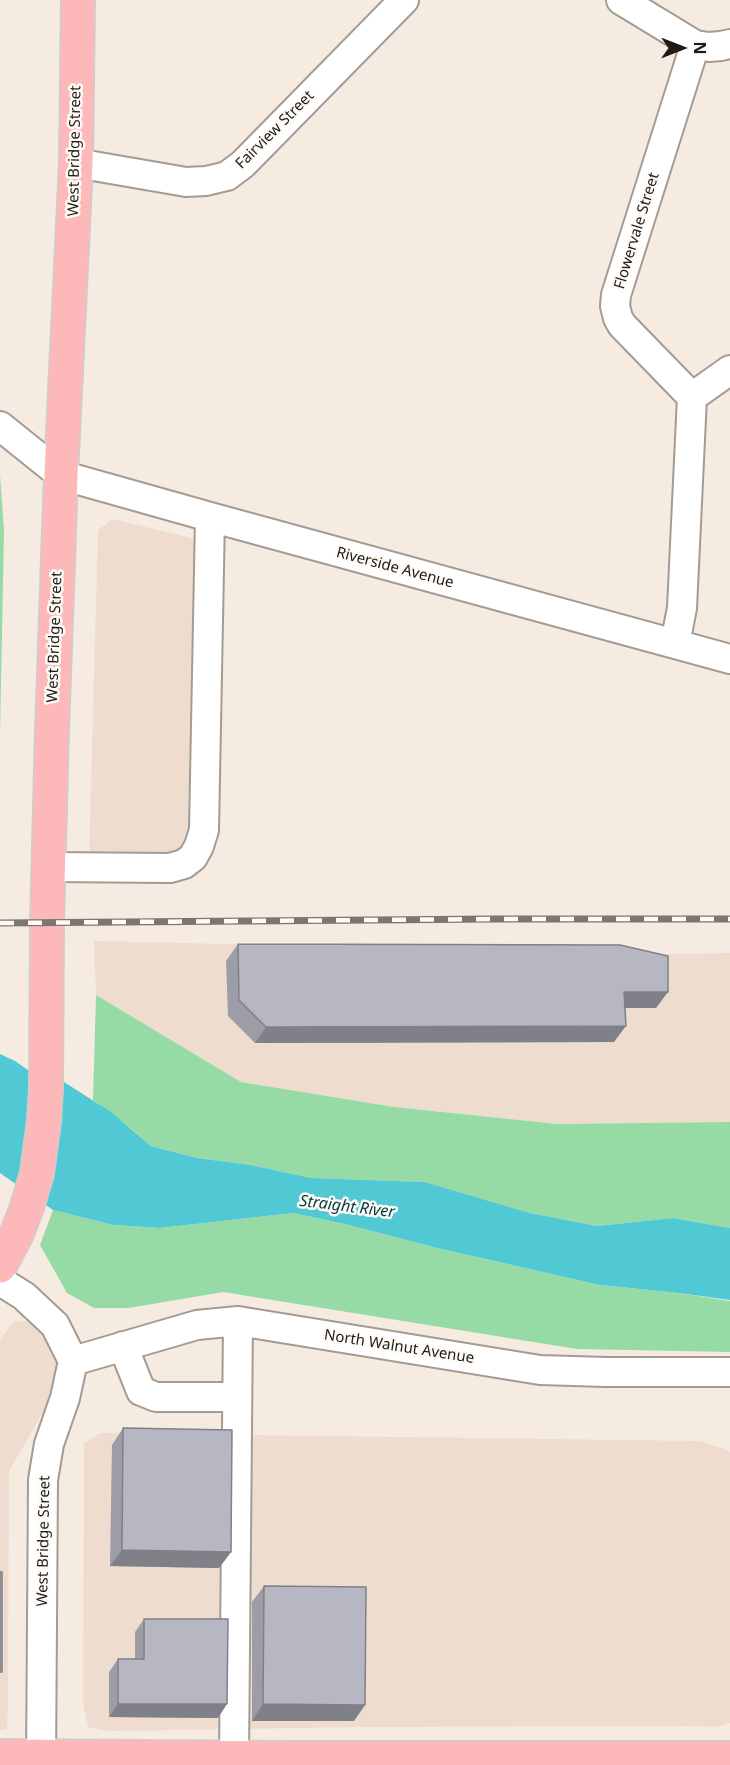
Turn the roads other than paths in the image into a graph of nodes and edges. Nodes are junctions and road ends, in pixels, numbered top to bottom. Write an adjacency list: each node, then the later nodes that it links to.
1 (78, 0): 6 (main road, West Bridge Street)
2 (404, 0): 6 (street, Fairview Street)
3 (621, 0): 5 (street)
4 (730, 44): 5 (street)
5 (695, 45): 8 (street, Flowervale Street)
6 (76, 163): 10 (main road, West Bridge Street)
7 (730, 370): 8 (street)
8 (692, 397): 12 (street)
9 (0, 426): 10 (street)
10 (61, 475): 11 (street, Riverside Avenue); 14 (main road, West Bridge Street)
11 (210, 517): 12 (street, Riverside Avenue); 14 (street)
12 (675, 644): 13 (street, Riverside Avenue)
13 (730, 658)
14 (48, 867): 15 (main road, West Bridge Street)
15 (0, 1266)
16 (0, 1281): 19 (street)
17 (238, 1321): 18 (street, North Walnut Avenue); 20 (street, North Walnut Avenue); 21 (street)
18 (123, 1346): 19 (street, North Walnut Avenue); 21 (street)
19 (73, 1361): 25 (street, West Bridge Street)
20 (730, 1372)
21 (237, 1397): 23 (street)
22 (0, 1756): 25 (main road)
23 (234, 1757): 25 (main road); 27 (main road)
24 (730, 1758): 26 (main road)
25 (41, 1760)
26 (528, 1761): 27 (main road)
27 (293, 1762)

